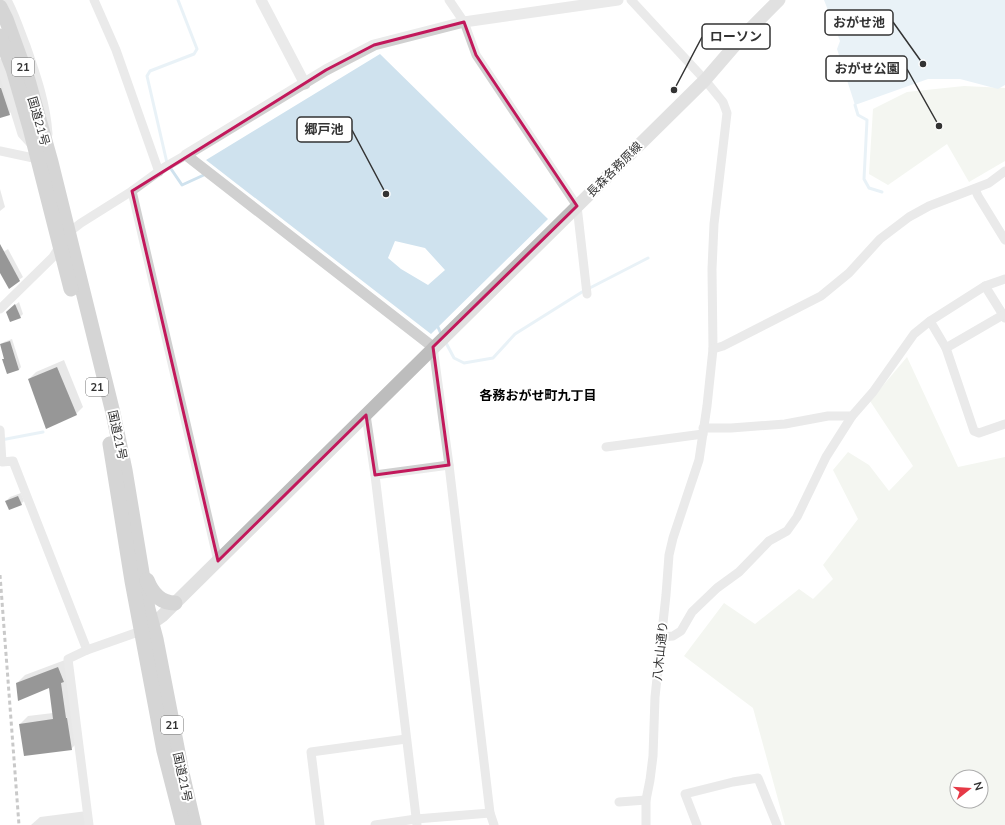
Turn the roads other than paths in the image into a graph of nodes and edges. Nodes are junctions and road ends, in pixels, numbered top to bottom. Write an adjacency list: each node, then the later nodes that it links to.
1 (7, 0): 14 (street)
2 (94, 0): 17 (street)
3 (261, 0): 13 (street)
4 (449, 0): 9 (street)
5 (618, 0): 9 (street)
6 (631, 0): 12 (street)
7 (779, 0): 12 (main road, 長森各務原線)
8 (0, 7): 14 (highway, 国道21号 / 21)
9 (464, 22): 13 (street); 21 (street)
10 (0, 36): 14 (highway, 国道21号 / 21)
11 (0, 63): 14 (street)
12 (705, 80): 21 (main road, 長森各務原線); 33 (street)
13 (305, 84): 16 (street)
14 (38, 141): 15 (street); 22 (highway, 国道21号 / 21); 24 (highway, 国道21号 / 21)
15 (0, 151)
16 (181, 158): 17 (street); 31 (street)
17 (162, 170): 20 (street)
18 (1005, 171): 19 (street)
19 (975, 189): 23 (street); 33 (street)
20 (132, 191): 22 (street); 43 (street)
21 (577, 206): 27 (street); 31 (main road, 長森各務原線)
22 (68, 233): 24 (street); 42 (highway, 国道21号 / 21)
23 (1005, 240)
24 (60, 247): 28 (street); 45 (highway, 国道21号 / 21)
25 (1005, 279): 26 (street)
26 (985, 286): 29 (street); 30 (street)
27 (587, 290)
28 (0, 309)
29 (1004, 316): 32 (street)
30 (930, 320): 32 (street); 35 (street)
31 (440, 341): 34 (main road, 長森各務原線); 40 (street)
32 (946, 348): 36 (street)
33 (713, 349): 38 (street)
34 (366, 415): 41 (street); 43 (main road, 長森各務原線)
35 (852, 416): 38 (street); 46 (street)
36 (1005, 424)
37 (0, 430): 47 (street)
38 (703, 431): 39 (street); 46 (street, 八木山通り)
39 (606, 447)
40 (449, 465): 41 (street); 51 (street)
41 (375, 475): 48 (street)
42 (140, 558): 44 (highway); 45 (highway, 国道21号 / 21)
43 (218, 561): 44 (main road, 長森各務原線)
44 (174, 603): 45 (main road, 長森各務原線)
45 (146, 627): 47 (street); 54 (highway, 国道21号 / 21); 55 (highway, 国道21号 / 21)
46 (662, 637): 49 (street, 八木山通り)
47 (87, 650): 53 (street)
48 (406, 739): 52 (street); 56 (street)
49 (646, 800): 50 (street); 59 (street, 八木山通り)
50 (619, 802)
51 (490, 813): 52 (street); 58 (street)
52 (416, 822): 57 (street)
53 (89, 825)
54 (183, 825)
55 (194, 825)
56 (320, 825)
57 (375, 825)
58 (494, 825)
59 (646, 825)
60 (697, 825): 61 (street)
61 (777, 825)

